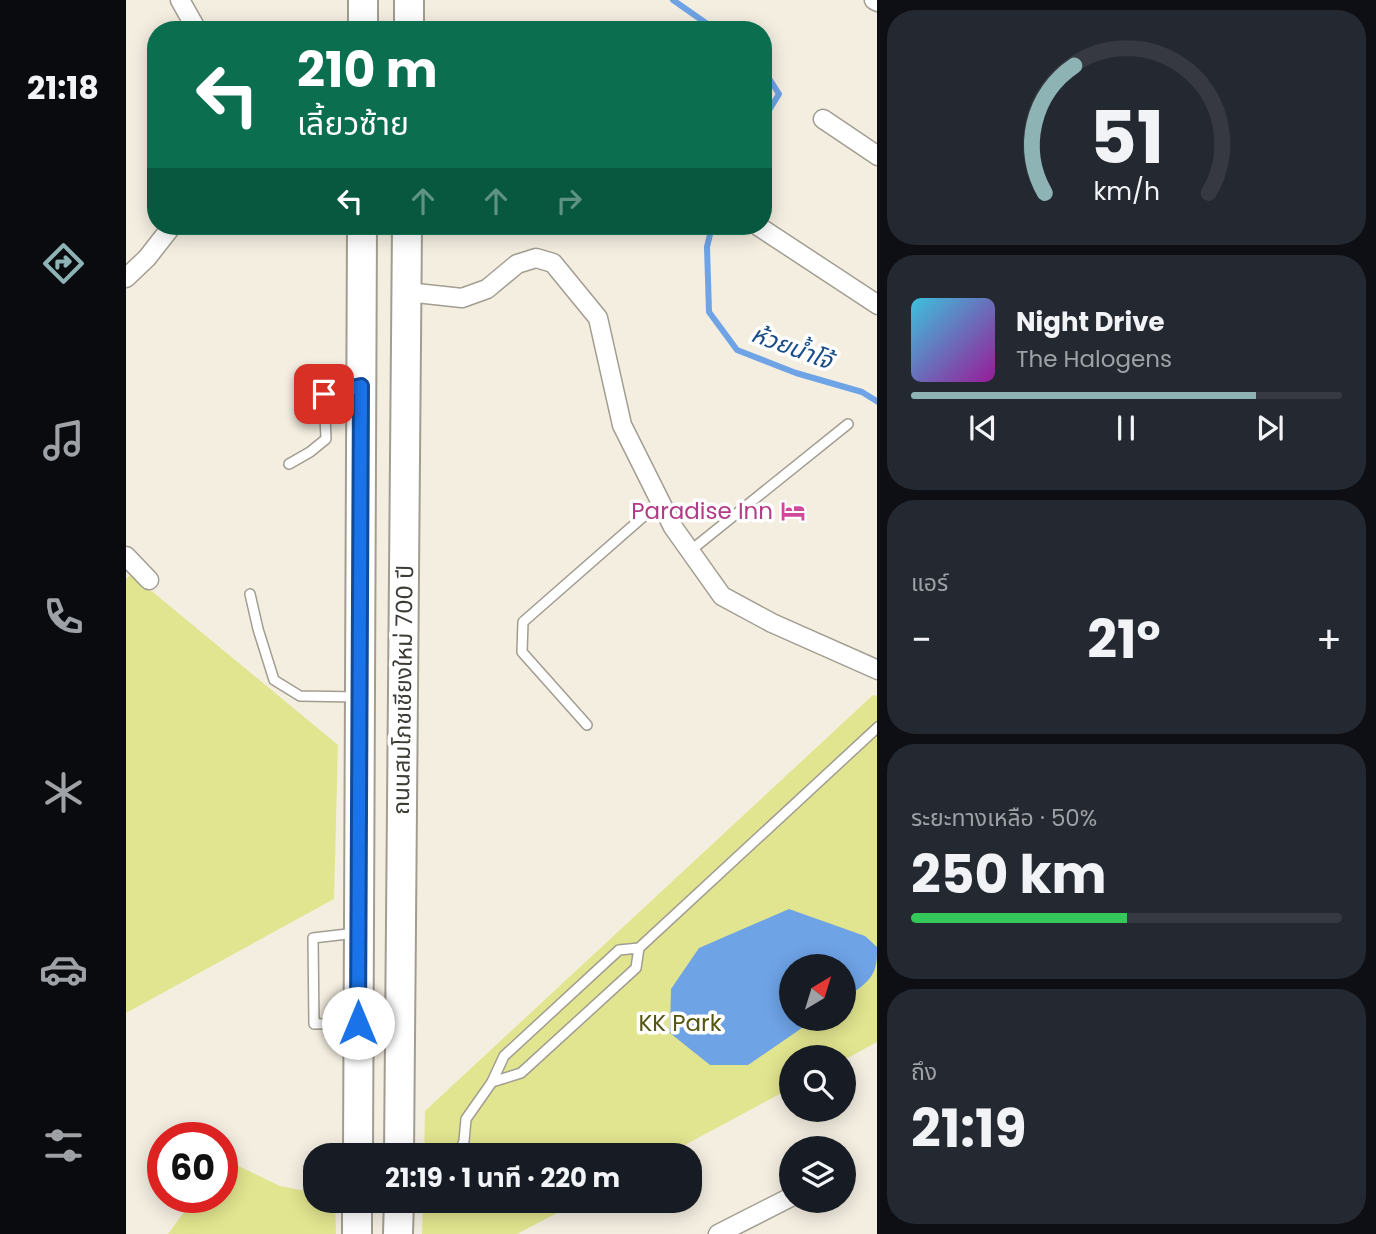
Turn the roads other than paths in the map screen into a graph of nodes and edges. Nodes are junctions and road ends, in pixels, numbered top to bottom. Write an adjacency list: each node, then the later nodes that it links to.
1 (180, 0): 4 (street)
2 (363, 0): 5 (main road)
3 (409, 0): 6 (main road)
4 (192, 21)
5 (363, 21)
6 (409, 21)
7 (823, 119): 8 (street)
8 (877, 156)
9 (165, 235): 13 (street)
10 (362, 235): 16 (main road, ถนนสมโภชเชียงใหม่ 700 ปี)
11 (407, 235): 14 (main road, ถนนสมโภชเชียงใหม่ 700 ปี)
12 (772, 235): 15 (street)
13 (126, 278)
14 (407, 292): 19 (street); 33 (main road, ถนนสมโภชเชียงใหม่ 700 ปี)
15 (877, 305)
16 (361, 386): 18 (lane); 25 (main road, ถนนสมโภชเชียงใหม่ 700 ปี)
17 (848, 424): 20 (lane)
18 (289, 464)
19 (660, 502): 20 (street); 26 (lane)
20 (690, 551): 24 (street)
21 (126, 555): 22 (street)
22 (149, 580)
23 (250, 594): 25 (lane)
24 (877, 670)
25 (360, 697): 28 (main road, ถนนสมโภชเชียงใหม่ 700 ปี)
26 (587, 725)
27 (877, 727): 29 (lane)
28 (359, 933): 30 (main road, ถนนสมโภชเชียงใหม่ 700 ปี); 30 (lane)
29 (639, 948): 31 (lane); 31 (lane)
30 (358, 1023): 32 (main road, ถนนสมโภชเชียงใหม่ 700 ปี)
31 (492, 1082): 34 (lane)
32 (358, 1143)
33 (399, 1143)
34 (463, 1143)
35 (779, 1203): 40 (street)
36 (357, 1213): 38 (main road)
37 (398, 1213): 39 (main road)
38 (357, 1234)
39 (398, 1234)
40 (718, 1234)

